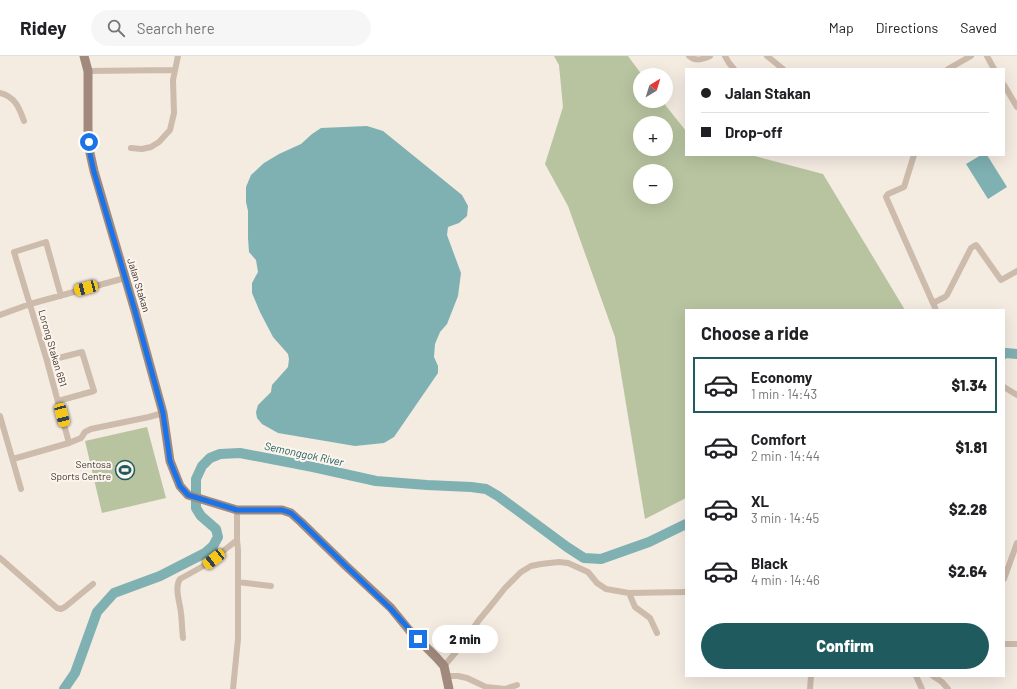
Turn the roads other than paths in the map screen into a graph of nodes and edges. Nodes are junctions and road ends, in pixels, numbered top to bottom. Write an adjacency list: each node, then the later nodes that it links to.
1 (84, 56): 14 (main road, Jalan Stakan)
2 (178, 56): 13 (street)
3 (689, 56): 4 (street)
4 (710, 56)
5 (725, 56): 9 (street)
6 (767, 56): 10 (street)
7 (971, 56): 11 (street)
8 (987, 56): 12 (street)
9 (733, 68)
10 (782, 68)
11 (950, 68)
12 (993, 68)
13 (174, 70): 14 (street); 19 (street)
14 (88, 71): 22 (main road, Jalan Stakan)
15 (1005, 87): 17 (street)
16 (0, 93): 18 (street)
17 (1017, 107)
18 (24, 121)
19 (131, 148)
20 (914, 156): 24 (street)
21 (1017, 271): 24 (street)
22 (125, 278): 23 (street); 32 (main road, Jalan Stakan)
23 (61, 296): 25 (street); 25 (street, Lorong Stakan 6B1)
24 (933, 303): 26 (street)
25 (30, 304): 27 (street); 28 (street, Lorong Stakan 6B1)
26 (936, 309)
27 (0, 315)
28 (47, 361): 31 (street, Lorong Stakan 6B1); 31 (street)
29 (1005, 388): 30 (street)
30 (1017, 395)
31 (58, 401): 34 (street, Lorong Stakan 6B1)
32 (163, 413): 34 (street); 37 (main road, Jalan Stakan)
33 (0, 416): 35 (street)
34 (69, 443): 35 (street)
35 (13, 460): 36 (street)
36 (21, 489)
37 (237, 510): 38 (street); 51 (main road, Jalan Stakan)
38 (237, 540): 42 (street); 48 (street)
39 (1017, 543): 41 (street)
40 (0, 558): 43 (street)
41 (1005, 576)
42 (238, 582): 44 (street); 58 (street)
43 (93, 584)
44 (270, 586)
45 (685, 592): 46 (street)
46 (629, 593): 47 (street); 51 (street)
47 (657, 633)
48 (183, 638)
49 (1005, 644): 50 (street)
50 (1017, 644)
51 (444, 666): 52 (main road)
52 (446, 676): 57 (street); 59 (main road)
53 (811, 677): 60 (street)
54 (916, 677): 61 (street)
55 (934, 677): 62 (street)
56 (517, 685): 57 (street)
57 (492, 688)
58 (233, 689)
59 (449, 689)
60 (810, 689)
61 (922, 689)
62 (948, 689)

